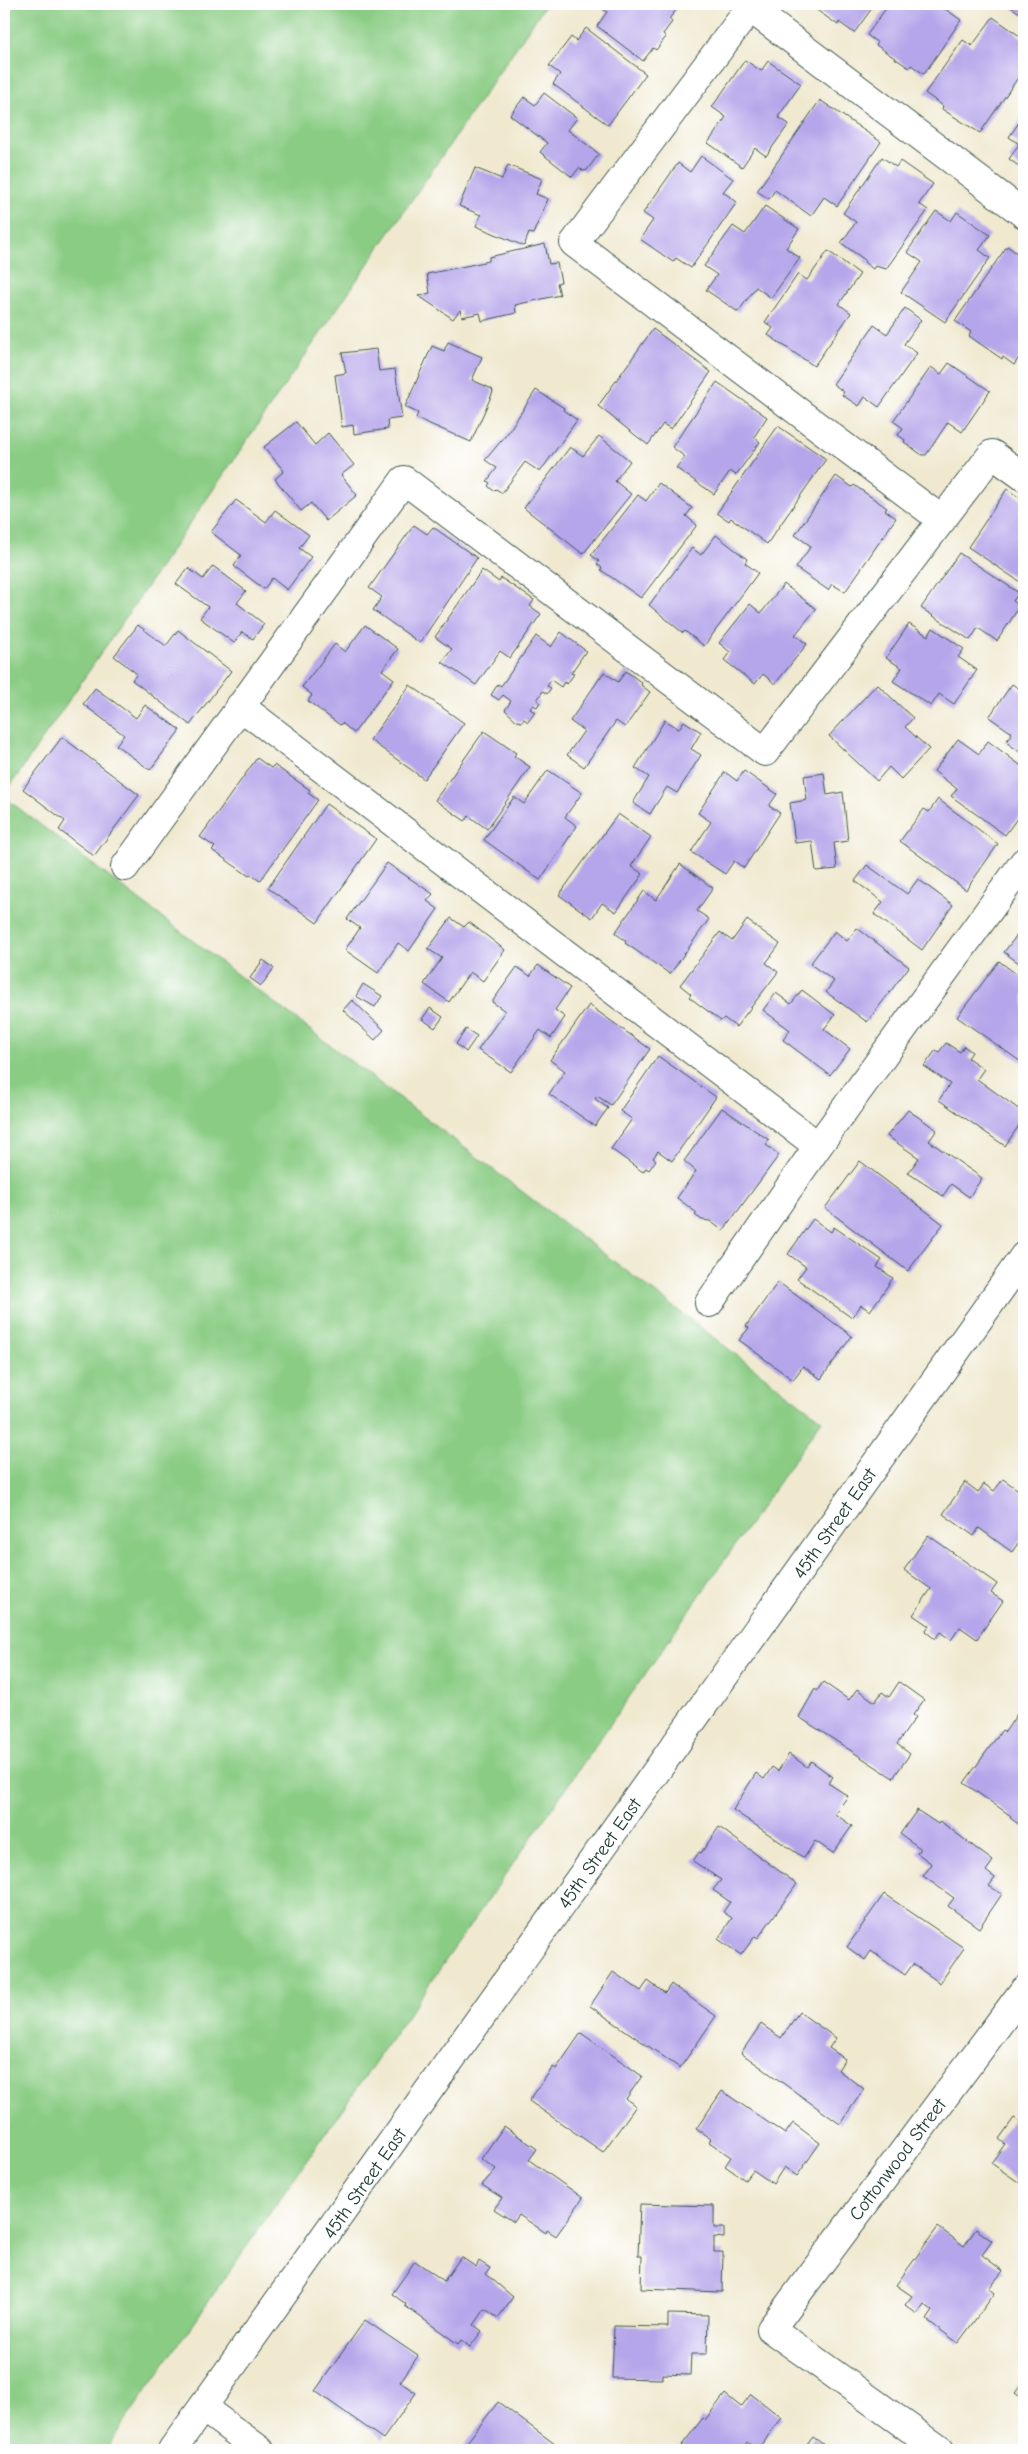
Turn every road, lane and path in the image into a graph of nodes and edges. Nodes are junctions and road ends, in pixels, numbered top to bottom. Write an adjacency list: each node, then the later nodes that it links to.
1 (751, 6): 2 (street); 4 (street)
2 (1024, 214)
3 (1024, 477): 4 (street)
4 (942, 520): 5 (street)
5 (240, 706): 7 (street); 8 (street)
6 (1024, 862): 8 (street)
7 (125, 867)
8 (818, 1146): 10 (street)
9 (1024, 1256): 12 (street, 45th Street East)
10 (709, 1303)
11 (1022, 1998): 15 (street, Cottonwood Street)
12 (203, 2408): 13 (street, 45th Street East); 14 (street)
13 (172, 2450)
14 (260, 2450)
15 (940, 2450)

